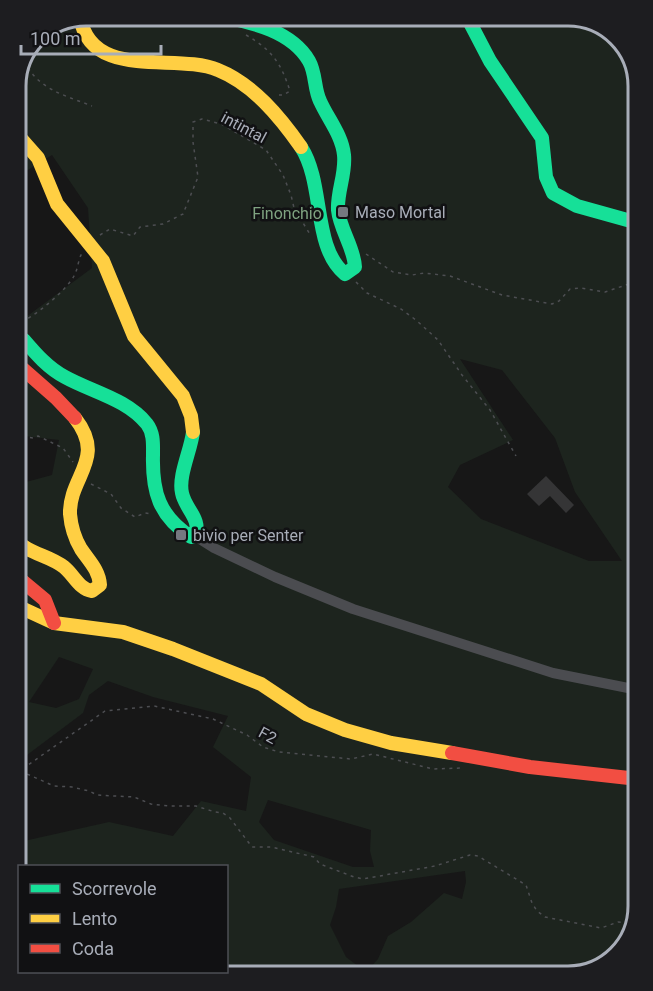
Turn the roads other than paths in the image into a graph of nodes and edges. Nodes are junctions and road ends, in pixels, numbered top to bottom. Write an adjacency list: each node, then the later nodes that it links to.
1 (82, 26): 2 (street)
2 (260, 26)
3 (473, 26): 5 (street)
4 (26, 144): 8 (street)
5 (628, 221)
6 (26, 343): 8 (street)
7 (26, 371): 9 (street)
8 (195, 536): 13 (street)
9 (26, 549)
10 (26, 584): 12 (street)
11 (26, 610): 12 (street)
12 (54, 623): 14 (street)
13 (628, 688)
14 (628, 778)

